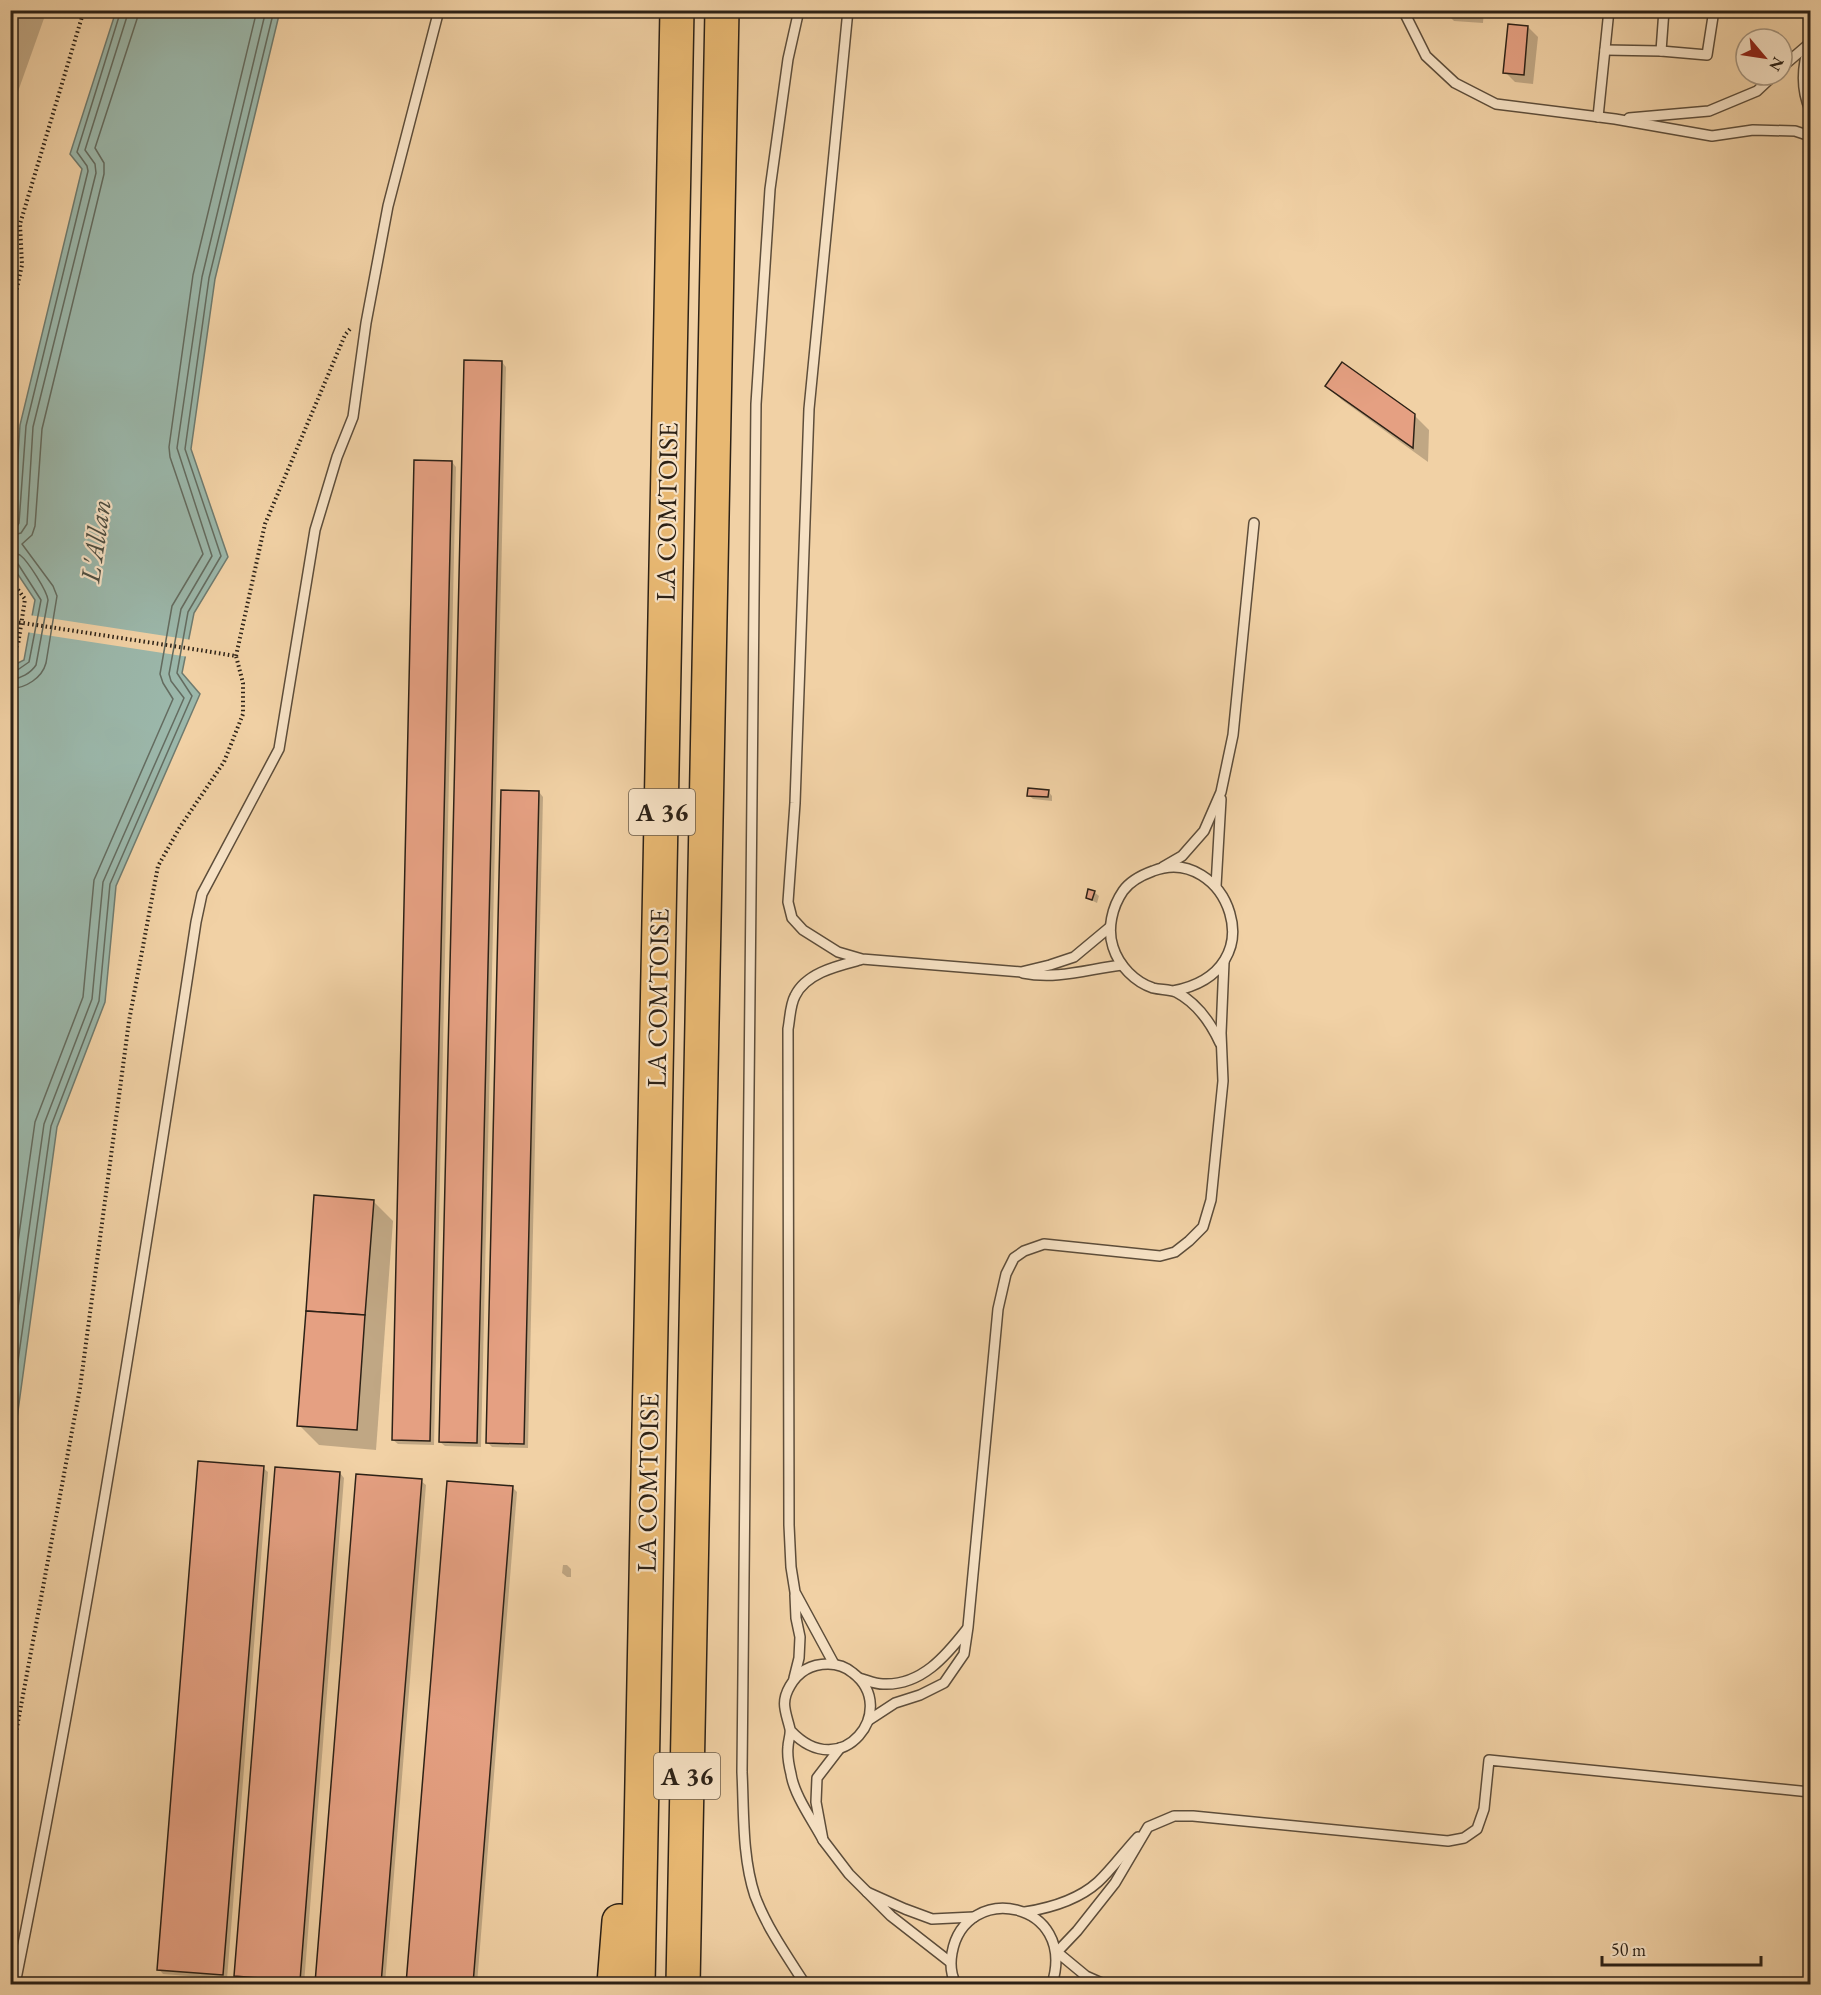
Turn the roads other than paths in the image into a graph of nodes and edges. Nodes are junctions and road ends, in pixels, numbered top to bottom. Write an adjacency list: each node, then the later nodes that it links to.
1 (439, 10): 50 (lane)
2 (677, 10): 34 (highway, LA COMTOISE / A 36)
3 (722, 10): 30 (highway, LA COMTOISE / A 36)
4 (799, 10): 55 (lane)
5 (848, 10): 24 (lane)
6 (1403, 10): 16 (lane)
7 (1609, 10): 11 (lane)
8 (1664, 10): 12 (lane)
9 (1714, 10): 12 (lane)
10 (1810, 42): 13 (lane); 15 (lane)
11 (1605, 50): 12 (lane); 16 (lane)
12 (1661, 51)
13 (1794, 56)
14 (1761, 87): 17 (lane)
15 (1810, 110)
16 (1598, 117): 17 (lane)
17 (1615, 119): 18 (lane)
18 (1810, 136)
19 (1254, 523): 20 (lane)
20 (1221, 792): 21 (lane); 22 (lane)
21 (1160, 868): 22 (lane); 23 (lane)
22 (1216, 886): 25 (lane)
23 (1110, 927): 26 (lane); 27 (lane)
24 (862, 960): 27 (lane); 31 (lane)
25 (1224, 962): 28 (lane); 29 (lane)
26 (1122, 965): 27 (lane); 28 (lane)
27 (1021, 972)
28 (1173, 991): 29 (lane)
29 (1223, 1050): 32 (lane)
30 (692, 1567): 53 (highway, LA COMTOISE / A 36); 54 (highway)
31 (795, 1593): 33 (lane); 35 (lane)
32 (968, 1627): 36 (lane); 37 (lane)
33 (834, 1664): 35 (lane); 36 (lane)
34 (644, 1666): 51 (highway); 52 (highway, LA COMTOISE / A 36)
35 (794, 1678): 38 (lane)
36 (860, 1678): 37 (lane)
37 (868, 1720): 39 (lane)
38 (791, 1731): 39 (lane); 42 (lane)
39 (840, 1748): 42 (lane)
40 (1810, 1792): 41 (lane)
41 (1148, 1827): 44 (lane); 48 (lane)
42 (823, 1840): 43 (lane)
43 (867, 1892): 45 (lane); 49 (lane)
44 (1025, 1912): 45 (lane); 48 (lane)
45 (974, 1917): 49 (lane)
46 (1810, 1935): 47 (lane)
47 (1810, 1951)
48 (1057, 1952): 57 (lane); 58 (lane)
49 (950, 1962): 56 (lane)
50 (15, 1984)
51 (614, 1984)
52 (638, 1984)
53 (683, 1984)
54 (701, 1984)
55 (805, 1984)
56 (956, 1984)
57 (1052, 1984)
58 (1104, 1984)

